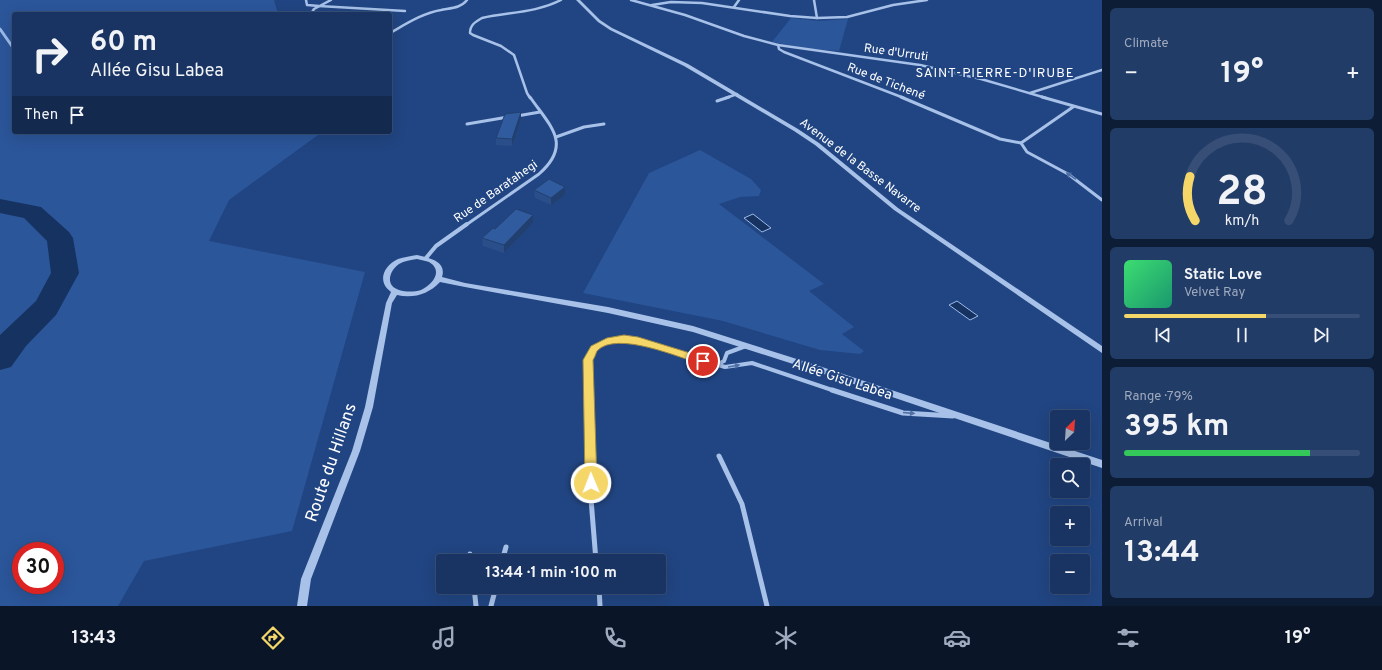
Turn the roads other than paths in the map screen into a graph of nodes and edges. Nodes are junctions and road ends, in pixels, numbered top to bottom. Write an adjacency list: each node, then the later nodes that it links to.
1 (306, 0): 11 (street)
2 (331, 0): 11 (street)
3 (467, 0): 16 (street)
4 (561, 0): 23 (street)
5 (578, 0): 19 (street, Avenue de la Basse Navarre)
6 (631, 0): 10 (street, Rue de Tichené)
7 (739, 0): 12 (street)
8 (814, 0): 15 (street)
9 (927, 0): 15 (street)
10 (652, 6): 12 (street); 17 (street, Rue de Tichené)
11 (319, 7): 13 (street); 14 (street)
12 (734, 7): 15 (street)
13 (405, 11)
14 (312, 12)
15 (817, 18)
16 (392, 32)
17 (778, 45): 20 (street, Rue d'Urruti); 28 (street, Rue de Tichené)
18 (1102, 70): 20 (street)
19 (737, 94): 21 (street); 34 (street, Avenue de la Basse Navarre)
20 (1030, 94): 22 (street, Rue d'Urruti)
21 (717, 101)
22 (1072, 107): 24 (street, Rue d'Urruti); 28 (street)
23 (540, 112): 25 (street); 27 (street)
24 (1102, 114)
25 (467, 124)
26 (604, 124): 27 (street)
27 (556, 137): 30 (street, Rue de Baratahegi)
28 (1022, 145): 29 (street, Rue de Tichené, one-way to 28)
29 (1102, 200)
30 (426, 258): 31 (street); 32 (street)
31 (439, 279): 32 (street); 33 (street)
32 (395, 292): 45 (street, Route du Hillans)
33 (747, 346): 35 (street); 36 (street)
34 (1102, 350)
35 (716, 365): 36 (street, Allée Gisu Labea, one-way to 36); 41 (street, Allée Gisu Labea)
36 (962, 417): 38 (street)
37 (719, 456): 49 (street)
38 (1102, 464)
39 (506, 547): 40 (street)
40 (504, 554)
41 (595, 554)
42 (475, 594): 46 (street)
43 (495, 594): 47 (street)
44 (599, 594): 48 (street)
45 (302, 606)
46 (476, 606)
47 (492, 606)
48 (600, 606)
49 (767, 606)

